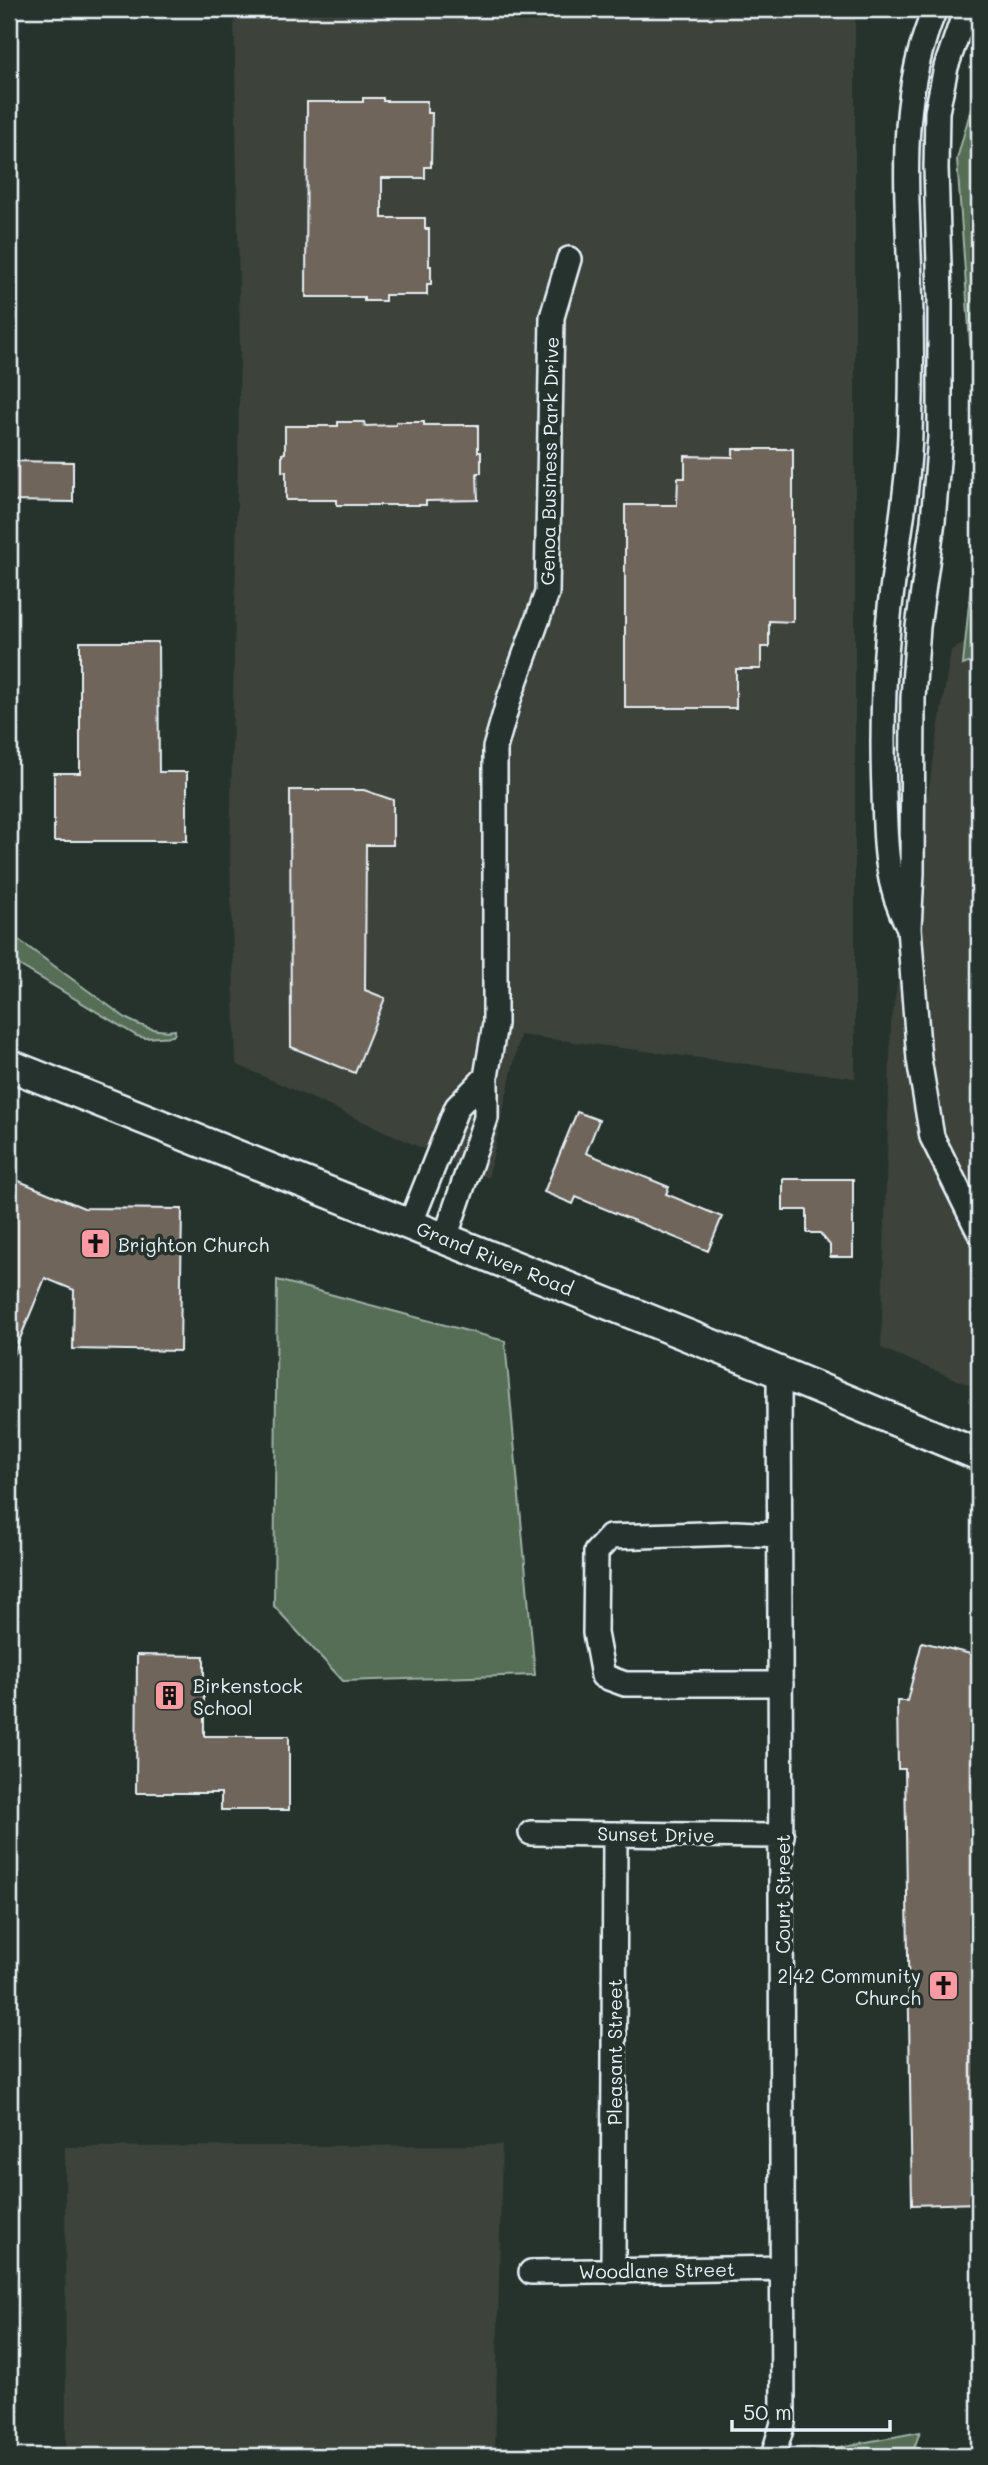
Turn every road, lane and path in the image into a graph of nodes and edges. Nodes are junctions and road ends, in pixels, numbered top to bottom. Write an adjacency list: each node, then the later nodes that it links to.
1 (934, 9): 3 (street)
2 (966, 9): 4 (street)
3 (905, 168): 4 (street); 6 (street)
4 (936, 168): 6 (street)
5 (569, 260): 8 (street, Genoa Business Park Drive)
6 (909, 928): 10 (street)
7 (9, 1065): 9 (main road, Grand River Road)
8 (486, 1077): 9 (street); 11 (street, Genoa Business Park Drive)
9 (410, 1225): 11 (main road, Grand River Road)
10 (979, 1232)
11 (445, 1238): 12 (main road, Grand River Road)
12 (779, 1371): 13 (main road, Grand River Road); 14 (street, Court Street)
13 (979, 1455)
14 (778, 1535): 15 (street, Court Street); 15 (street)
15 (781, 1684): 18 (street, Court Street)
16 (531, 1833): 17 (street, Sunset Drive)
17 (615, 1834): 18 (street, Sunset Drive); 20 (street, Pleasant Street)
18 (782, 1836): 19 (street, Court Street)
19 (783, 2269): 20 (street, Woodlane Street); 22 (street, Court Street)
20 (613, 2271): 21 (street, Woodlane Street)
21 (531, 2272)
22 (773, 2456)

